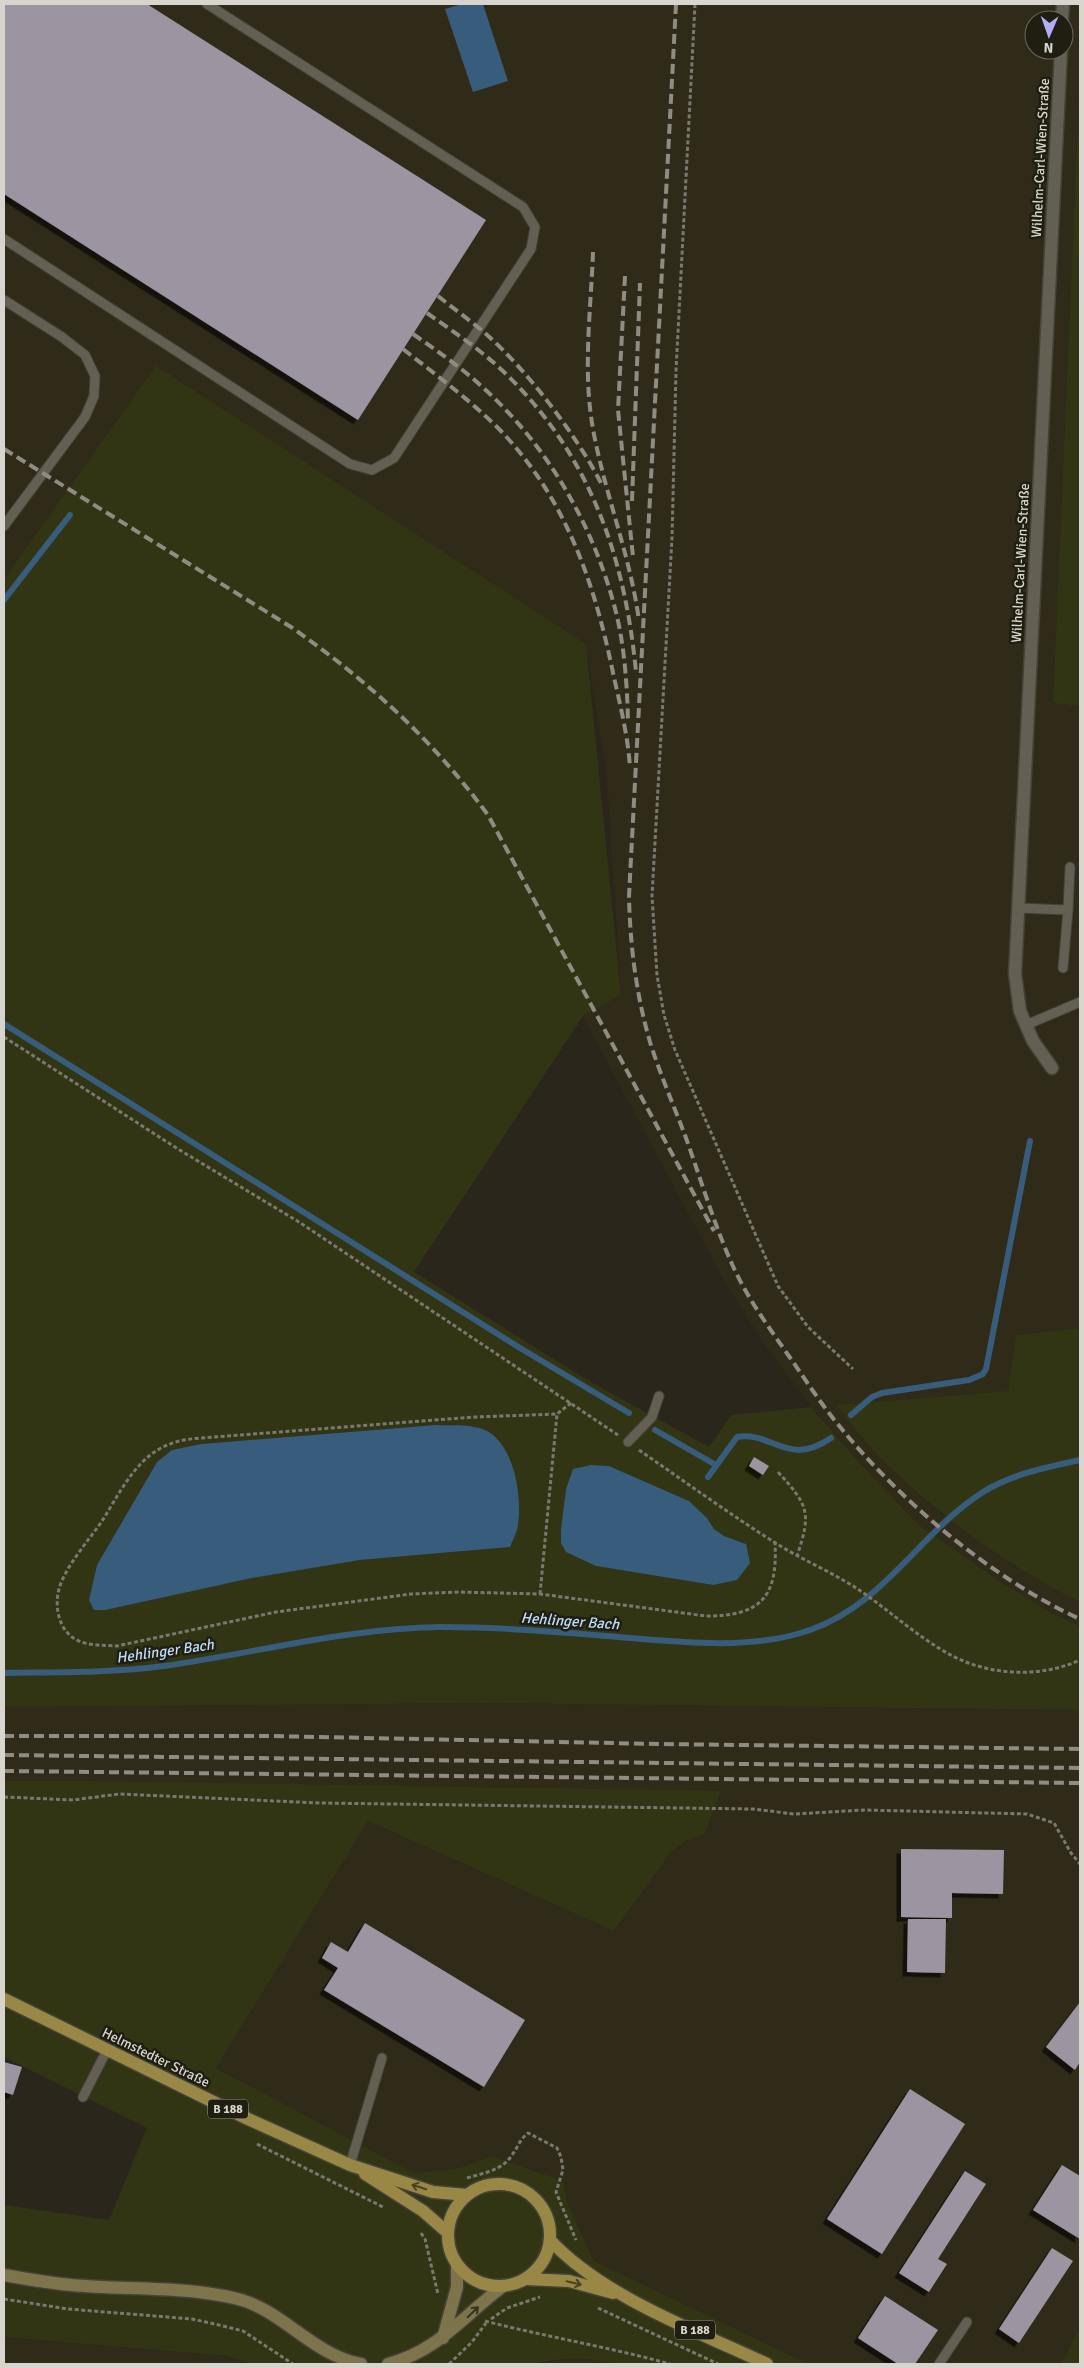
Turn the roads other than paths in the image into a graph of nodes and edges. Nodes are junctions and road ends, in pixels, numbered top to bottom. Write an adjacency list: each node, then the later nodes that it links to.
1 (207, 4): 3 (lane)
2 (1060, 60): 7 (street, Wilhelm-Carl-Wien-Straße)
3 (4, 239)
4 (4, 300): 5 (lane)
5 (4, 526)
6 (1070, 867): 8 (lane)
7 (1018, 908): 8 (lane); 11 (street, Wilhelm-Carl-Wien-Straße)
8 (1068, 910): 9 (lane)
9 (1063, 968)
10 (1080, 1002): 11 (lane)
11 (1026, 1025): 12 (street, Wilhelm-Carl-Wien-Straße)
12 (1052, 1068)
13 (659, 1396): 14 (lane)
14 (628, 1442)
15 (4, 1999): 16 (main road, Helmstedter Straße / B 188)
16 (107, 2050): 18 (lane); 19 (main road, Helmstedter Straße / B 188)
17 (382, 2058): 19 (lane)
18 (83, 2097)
19 (350, 2165): 20 (main road, Helmstedter Straße / B 188, one-way to 19); 21 (main road, Helmstedter Straße / B 188)
20 (467, 2195): 21 (main road); 22 (main road)
21 (447, 2232): 23 (main road)
22 (550, 2240): 25 (main road); 27 (main road, B 188)
23 (457, 2266): 26 (main road); 29 (main road)
24 (4, 2274): 30 (main road)
25 (526, 2279): 26 (main road); 27 (main road, B 188, one-way to 27)
26 (502, 2286): 29 (main road, one-way to 26)
27 (622, 2295): 32 (main road, B 188)
28 (967, 2322): 33 (lane)
29 (443, 2338): 31 (main road)
30 (361, 2364)
31 (388, 2364)
32 (767, 2364)
33 (939, 2364)

